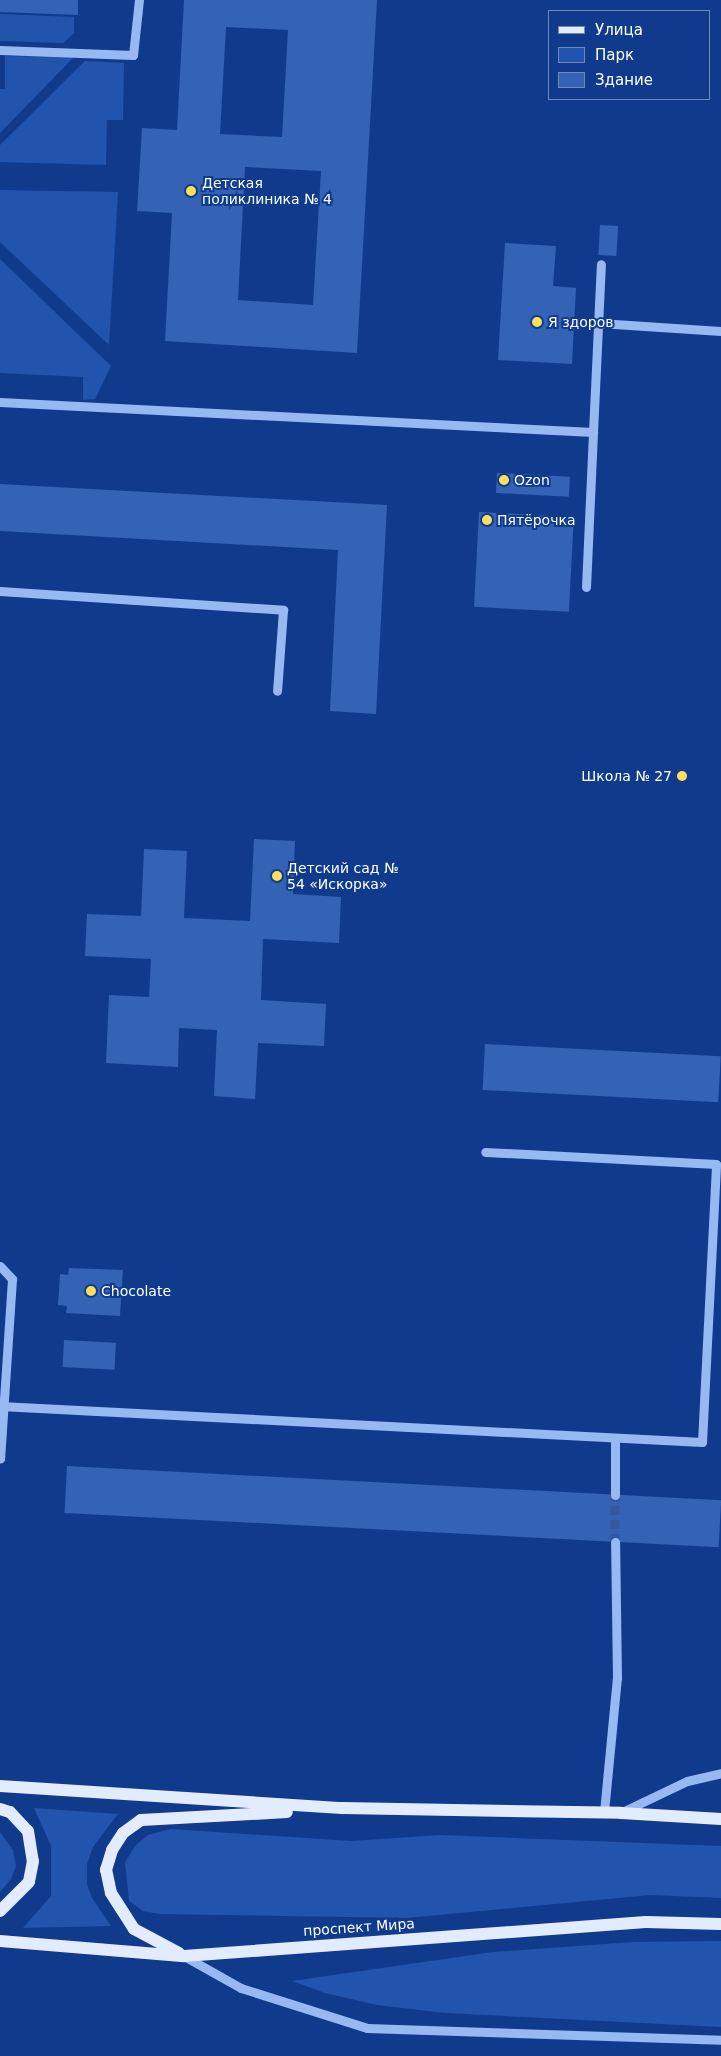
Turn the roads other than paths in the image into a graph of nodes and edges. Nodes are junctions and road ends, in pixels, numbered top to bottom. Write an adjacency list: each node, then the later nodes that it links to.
1 (139, 0): 2 (street)
2 (0, 50)
3 (602, 264): 4 (street)
4 (598, 323): 5 (street); 7 (street)
5 (721, 330)
6 (0, 402): 7 (street)
7 (593, 432): 8 (street)
8 (586, 588)
9 (0, 591): 10 (street)
10 (277, 691)
11 (485, 1152): 14 (street)
12 (0, 1266): 13 (street)
13 (2, 1406): 14 (street); 15 (street)
14 (615, 1438): 16 (street)
15 (0, 1459)
16 (615, 1495)
17 (615, 1542): 22 (street)
18 (721, 1773): 23 (street)
19 (0, 1786): 20 (main road)
20 (342, 1808): 22 (main road); 28 (main road)
21 (0, 1809): 25 (main road)
22 (604, 1812): 23 (main road)
23 (621, 1813): 24 (main road)
24 (721, 1819)
25 (0, 1911)
26 (721, 1924): 28 (main road, проспект Мира)
27 (0, 1941): 28 (main road, проспект Мира)
28 (184, 1956): 29 (street)
29 (721, 2040)

